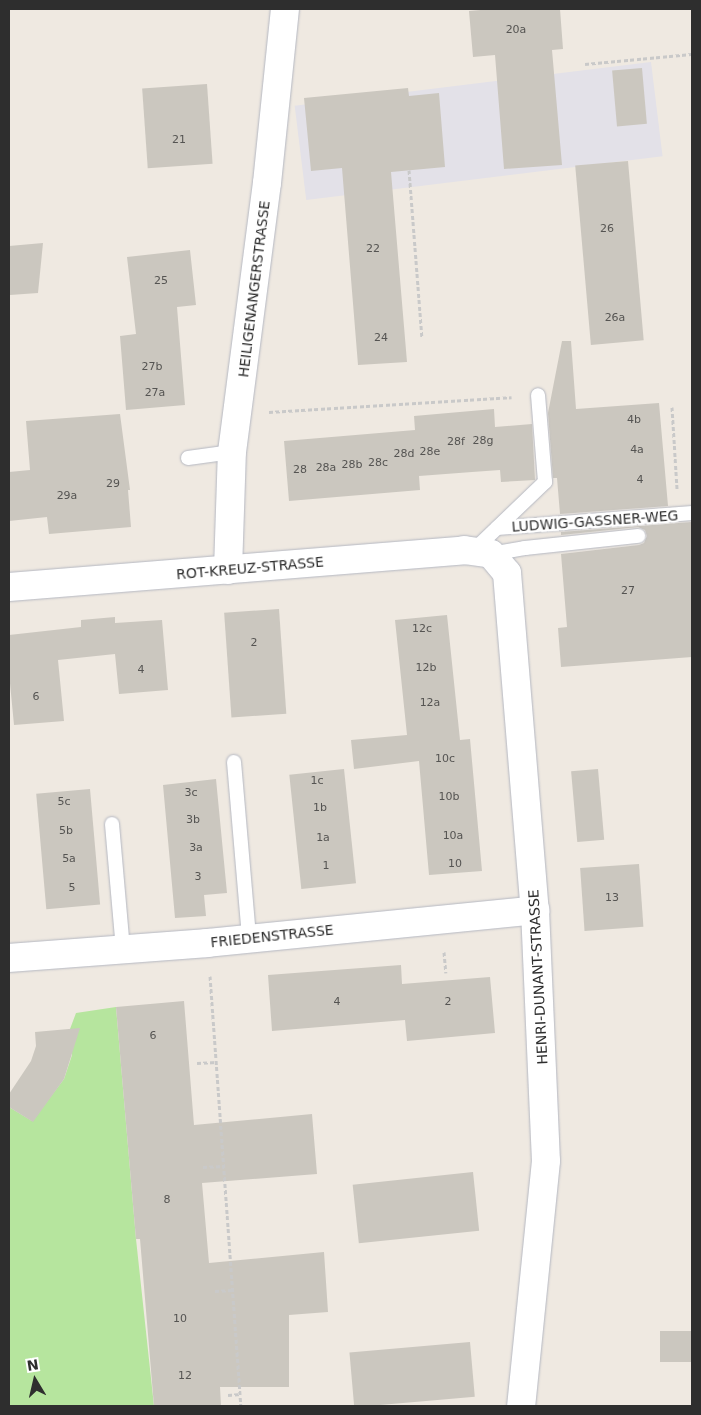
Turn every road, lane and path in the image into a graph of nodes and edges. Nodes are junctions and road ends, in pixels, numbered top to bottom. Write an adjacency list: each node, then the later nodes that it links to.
1 (285, 9): 8 (street, HEILIGENANGERSTRASSE)
2 (692, 54): 3 (path)
3 (585, 64)
4 (409, 170): 5 (path)
5 (422, 338)
6 (538, 395): 8 (path); 13 (lane)
7 (672, 407): 11 (path)
8 (239, 414): 9 (street, HEILIGENANGERSTRASSE)
9 (232, 452): 10 (lane); 14 (street, HEILIGENANGERSTRASSE)
10 (188, 458)
11 (685, 514): 13 (lane, LUDWIG-GASSNER-WEG)
12 (638, 536): 13 (lane)
13 (487, 544): 14 (street, ROT-KREUZ-STRASSE); 18 (street, HENRI-DUNANT-STRASSE)
14 (228, 570): 15 (street, ROT-KREUZ-STRASSE)
15 (9, 587)
16 (234, 762): 19 (lane)
17 (112, 824): 21 (lane)
18 (535, 910): 19 (street, FRIEDENSTRASSE); 32 (street, HENRI-DUNANT-STRASSE)
19 (249, 938): 20 (street, FRIEDENSTRASSE)
20 (207, 943): 21 (street, FRIEDENSTRASSE); 23 (path)
21 (123, 949): 22 (street, FRIEDENSTRASSE)
22 (9, 958)
23 (217, 1062): 24 (path); 25 (path)
24 (197, 1063)
25 (224, 1166): 26 (path); 27 (path)
26 (203, 1167)
27 (233, 1290): 28 (path); 29 (path)
28 (215, 1291)
29 (241, 1394): 30 (path); 31 (path)
30 (228, 1395)
31 (242, 1406)
32 (521, 1406)

